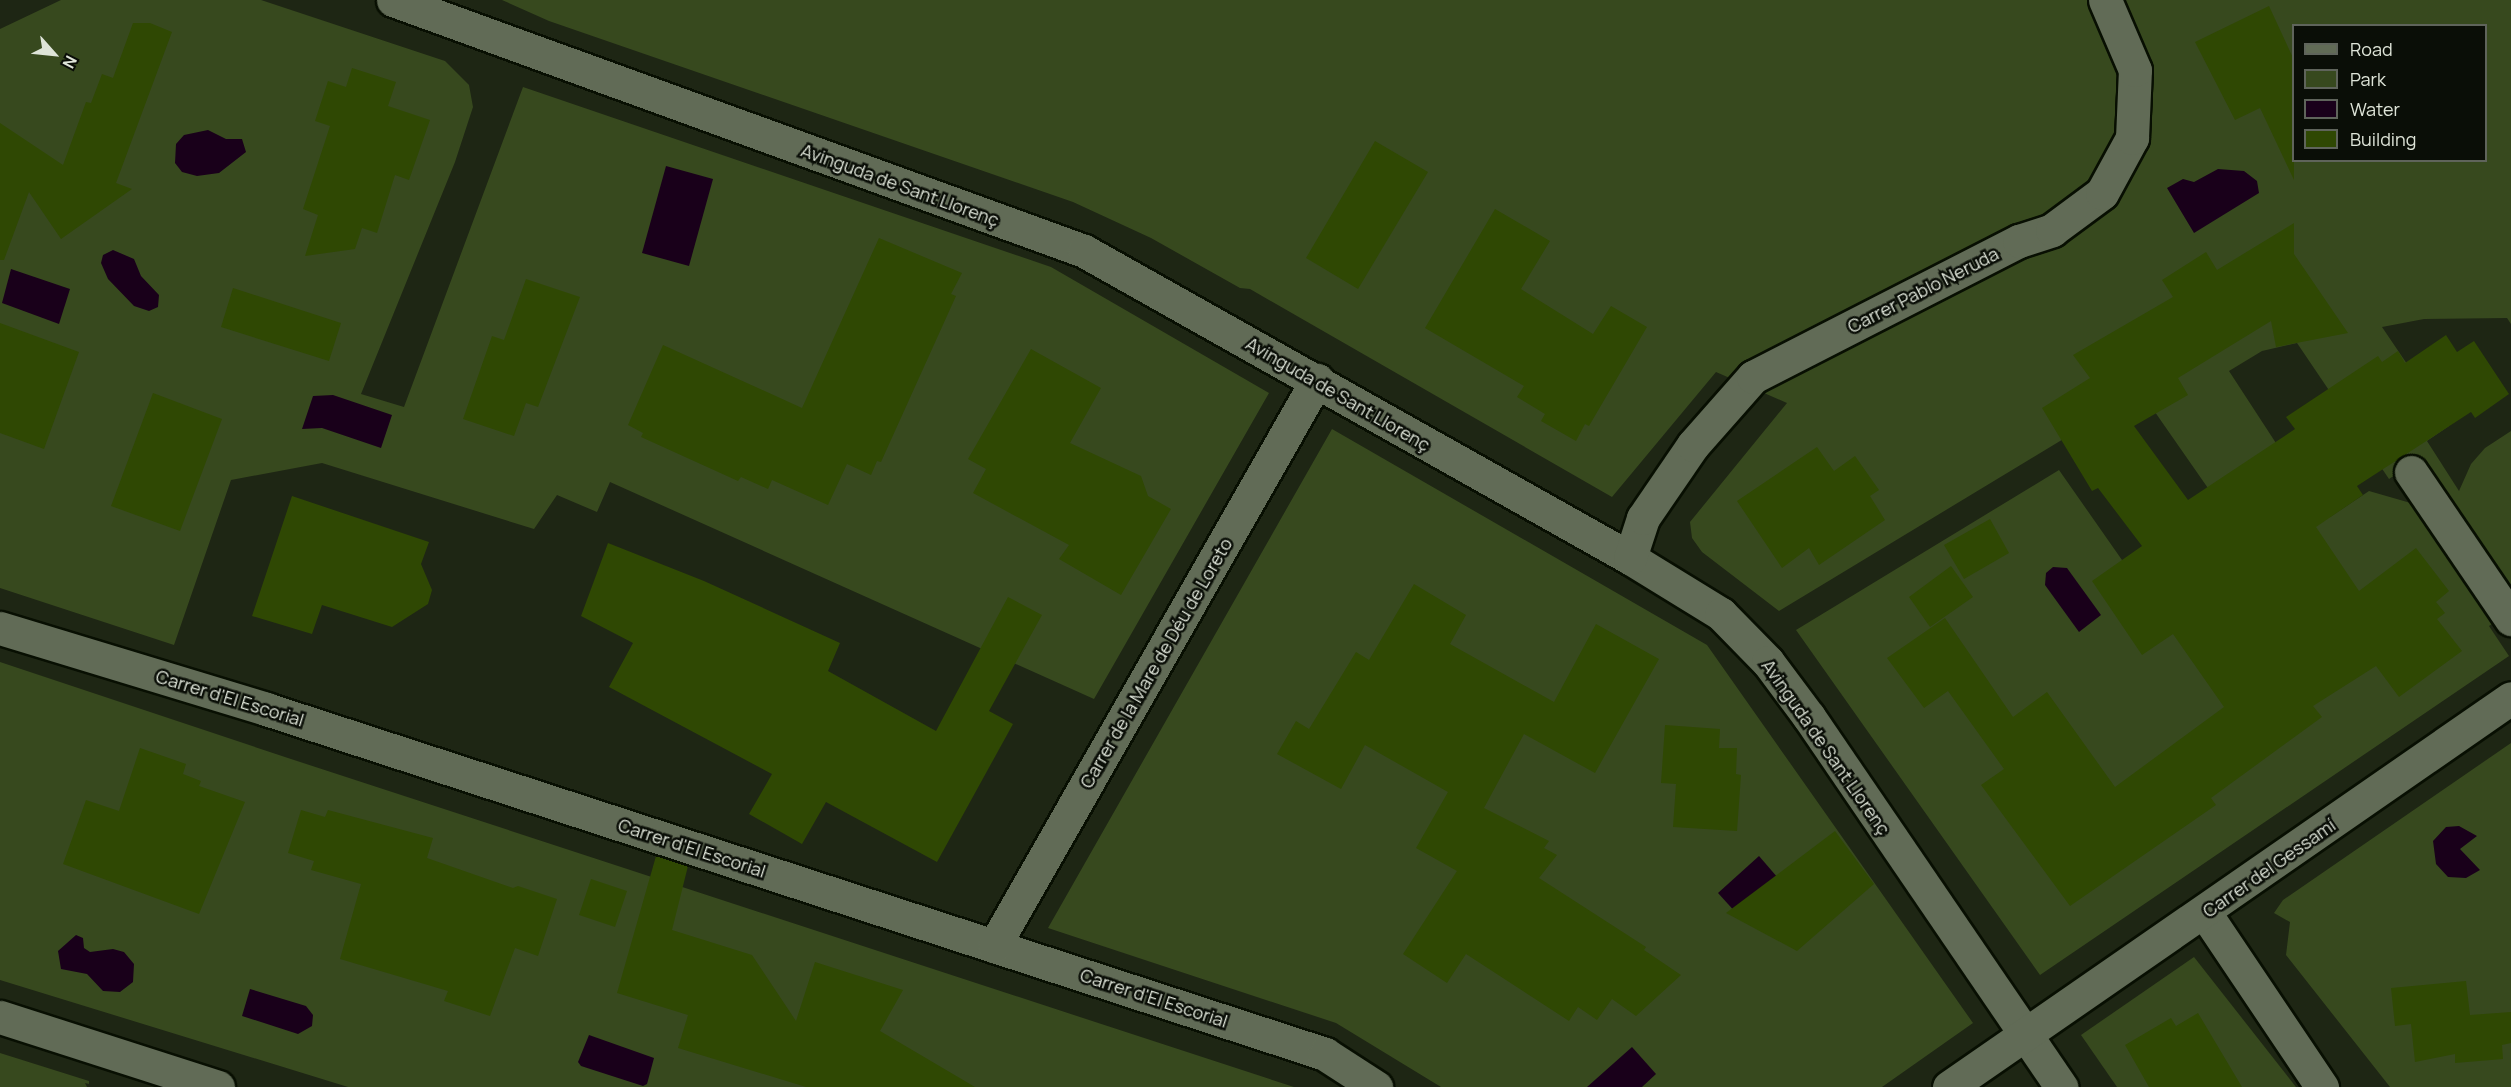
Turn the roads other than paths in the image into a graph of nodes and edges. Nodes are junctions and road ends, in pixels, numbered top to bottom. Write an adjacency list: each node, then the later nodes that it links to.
1 (393, 0): 3 (street, Avinguda de Sant Llorenç)
2 (2105, 0): 6 (street, Carrer Pablo Neruda)
3 (422, 5): 4 (street, Avinguda de Sant Llorenç)
4 (1317, 380): 6 (street, Avinguda de Sant Llorenç); 11 (street, Carrer de la Mare de Déu de Loreto)
5 (2410, 472): 7 (street)
6 (1630, 558): 13 (street, Avinguda de Sant Llorenç)
7 (2511, 619)
8 (0, 628): 11 (street, Carrer d'El Escorial)
9 (2511, 698): 10 (street, Carrer del Gessamí)
10 (2205, 913): 13 (street, Carrer del Gessamí); 19 (street)
11 (994, 946): 16 (street, Carrer d'El Escorial)
12 (0, 1017): 14 (street)
13 (2025, 1036): 17 (street, Carrer del Gessamí); 18 (street, Avinguda de Sant Llorenç)
14 (151, 1077): 15 (street)
15 (218, 1087)
16 (1376, 1087)
17 (1949, 1087)
18 (2061, 1087)
19 (2322, 1087)

